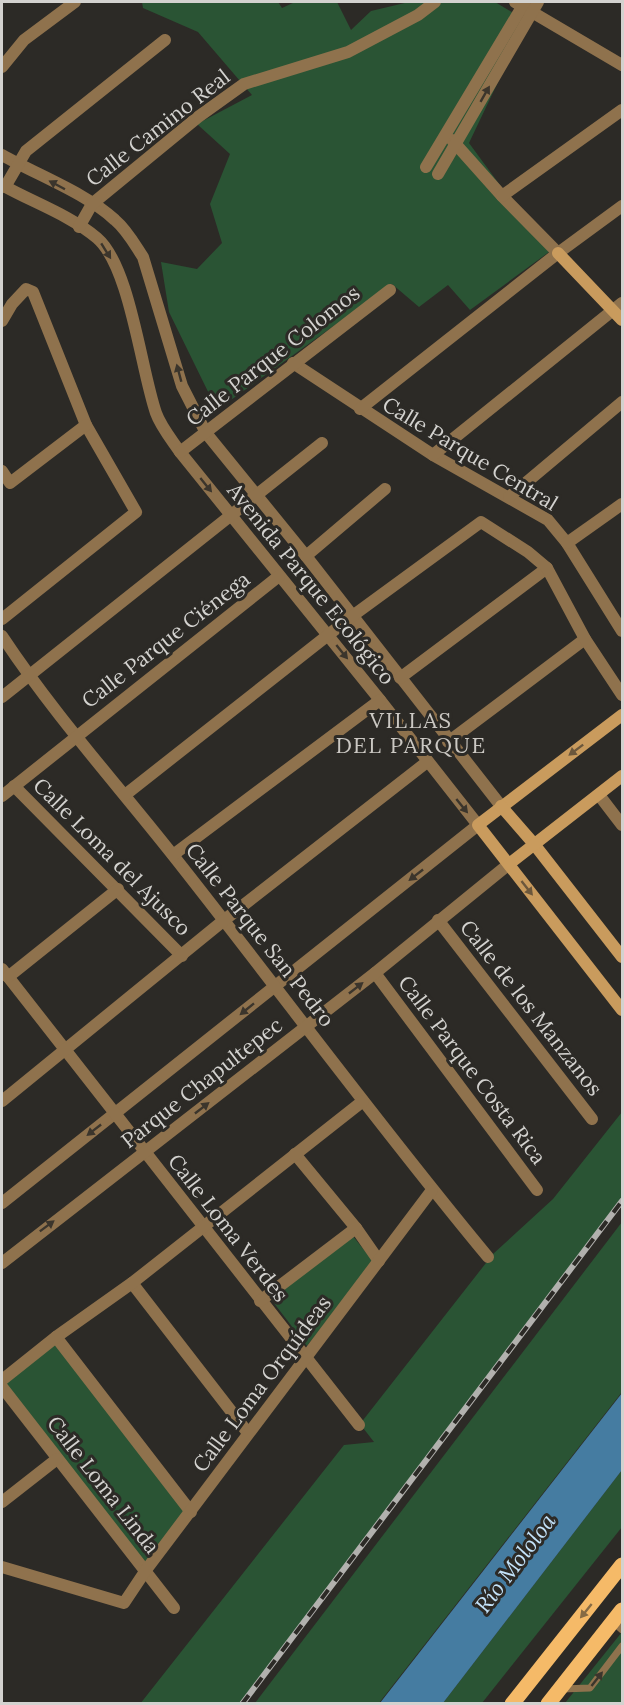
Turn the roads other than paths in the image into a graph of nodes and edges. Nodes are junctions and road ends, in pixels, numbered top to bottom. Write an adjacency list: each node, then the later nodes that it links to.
1 (75, 2): 6 (street)
2 (435, 2): 16 (street, Calle Camino Real)
3 (527, 4): 5 (street); 8 (street); 9 (street, one-way to 3)
4 (165, 40): 11 (street)
5 (622, 65)
6 (2, 68)
7 (622, 110): 15 (street)
8 (445, 133): 9 (street); 12 (street)
9 (456, 144): 13 (street); 15 (street)
10 (2, 155): 11 (street, Avenida Parque Ecológico)
11 (18, 164): 14 (street); 16 (street, Avenida Parque Ecológico, one-way to 11)
12 (426, 167)
13 (438, 174)
14 (3, 186): 18 (street, Avenida Parque Ecológico)
15 (502, 196): 19 (street)
16 (92, 204): 18 (street, Calle Camino Real); 28 (street, Avenida Parque Ecológico, one-way to 16)
17 (622, 206): 19 (street)
18 (80, 226): 30 (street, Avenida Parque Ecológico, one-way to 30)
19 (558, 253): 21 (street); 26 (street)
20 (390, 290): 24 (street, Calle Parque Colomos)
21 (618, 306): 22 (street); 31 (street)
22 (622, 320)
23 (2, 321): 27 (street)
24 (293, 363): 26 (street, Calle Parque Central); 28 (street, Calle Parque Colomos)
25 (622, 402): 35 (street)
26 (360, 409): 31 (street, Calle Parque Central)
27 (86, 425): 32 (street); 44 (street)
28 (206, 433): 30 (street, Calle Parque Colomos); 34 (street, Avenida Parque Ecológico)
29 (322, 443): 34 (street)
30 (180, 452): 37 (street, Avenida Parque Ecológico, one-way to 37)
31 (433, 455): 35 (street, Calle Parque Central)
32 (2, 471)
33 (385, 489): 39 (street)
34 (254, 495): 37 (street); 39 (street, Avenida Parque Ecológico)
35 (508, 496): 38 (street, Calle Parque Central)
36 (622, 504): 38 (street)
37 (230, 515): 41 (street, Avenida Parque Ecológico); 49 (street)
38 (567, 543): 42 (street, Calle Parque Central)
39 (306, 556): 43 (street, Avenida Parque Ecológico)
40 (547, 568): 43 (street); 48 (street); 50 (street)
41 (279, 576): 47 (street, Avenida Parque Ecológico); 55 (street, Calle Parque Ciénega)
42 (618, 615): 45 (street, Calle Parque Central)
43 (351, 617): 47 (street); 50 (street, Avenida Parque Ecológico)
44 (2, 619)
45 (622, 631)
46 (2, 636): 49 (street, Calle Parque San Pedro)
47 (329, 636): 53 (street, Avenida Parque Ecológico, one-way to 53); 60 (street)
48 (585, 639): 51 (street); 56 (street)
49 (29, 677): 52 (street); 55 (street, Calle Parque San Pedro)
50 (400, 678): 56 (street, Avenida Parque Ecológico)
51 (622, 695)
52 (2, 697)
53 (380, 700): 57 (street, Avenida Parque Ecológico); 67 (street)
54 (622, 715): 63 (street, one-way to 63)
55 (77, 734): 59 (street, Calle Parque Ciénega); 60 (street, Calle Parque San Pedro)
56 (448, 742): 63 (street, Avenida Parque Ecológico)
57 (427, 762): 64 (street, Avenida Parque Ecológico, one-way to 64); 71 (street)
58 (622, 776): 61 (street)
59 (14, 786): 62 (street, Calle Parque Ciénega); 69 (street, Calle Loma del Ajusco)
60 (125, 795): 67 (street, Calle Parque San Pedro)
61 (599, 795): 65 (street); 66 (street)
62 (2, 796)
63 (501, 806): 64 (street); 66 (street, Avenida Parque Ecológico)
64 (478, 825): 68 (street, Avenida Parque Ecológico); 76 (street, Parque Chapultepec, one-way to 76)
65 (622, 825)
66 (534, 844): 68 (street); 73 (street, Avenida Parque Ecológico)
67 (173, 855): 71 (street, Calle Parque San Pedro)
68 (509, 864): 70 (street, Parque Chapultepec); 77 (street, Avenida Parque Ecológico, one-way to 77)
69 (118, 889): 72 (street, Calle Loma del Ajusco); 74 (street)
70 (438, 920): 75 (street, Parque Chapultepec); 83 (street, Calle de los Manzanos)
71 (223, 921): 72 (street); 76 (street, Calle Parque San Pedro)
72 (182, 956): 79 (street)
73 (622, 957)
74 (5, 973): 79 (street, Calle Loma Verdes)
75 (375, 973): 78 (street, Parque Chapultepec, one-way to 75); 87 (street, Calle Parque Costa Rica)
76 (274, 987): 78 (street, Calle Parque San Pedro); 82 (street, Parque Chapultepec, one-way to 82)
77 (622, 1010)
78 (306, 1027): 81 (street, Calle Parque San Pedro); 84 (street, Parque Chapultepec, one-way to 78)
79 (65, 1050): 80 (street); 82 (street, Calle Loma Verdes)
80 (2, 1101)
81 (363, 1101): 85 (street); 86 (street, Calle Parque San Pedro)
82 (115, 1114): 84 (street, Calle Loma Verdes); 88 (street, Parque Chapultepec, one-way to 88)
83 (592, 1119)
84 (144, 1154): 89 (street, Calle Loma Verdes); 93 (street, Parque Chapultepec, one-way to 84)
85 (294, 1154): 89 (street); 90 (street)
86 (432, 1190): 91 (street, Calle Parque San Pedro); 92 (street, Calle Loma Orquídeas)
87 (537, 1190)
88 (2, 1203)
89 (202, 1228): 94 (street); 95 (street, Calle Loma Verdes)
90 (356, 1228): 92 (street); 95 (street)
91 (488, 1257)
92 (379, 1261): 97 (street, Calle Loma Orquídeas)
93 (2, 1263)
94 (132, 1283): 96 (street); 101 (street)
95 (260, 1301): 97 (street, Calle Loma Verdes)
96 (56, 1337): 98 (street); 104 (street)
97 (307, 1357): 100 (street, Calle Loma Verdes); 101 (street, Calle Loma Orquídeas)
98 (2, 1380)
99 (2, 1387): 102 (street, Calle Loma Linda)
100 (359, 1425)
101 (248, 1433): 104 (street, Calle Loma Orquídeas)
102 (57, 1459): 103 (street); 107 (street, Calle Loma Linda)
103 (2, 1502)
104 (191, 1512): 107 (street, Calle Loma Orquídeas)
105 (622, 1565): 112 (main road, one-way to 112)
106 (2, 1567): 107 (street, Calle Loma Orquídeas)
107 (146, 1570): 108 (street, Calle Loma Linda)
108 (174, 1608)
109 (620, 1620): 111 (main road)
110 (622, 1646): 111 (lane, one-way to 110)
111 (559, 1689): 113 (main road)
112 (512, 1704)
113 (548, 1704)

